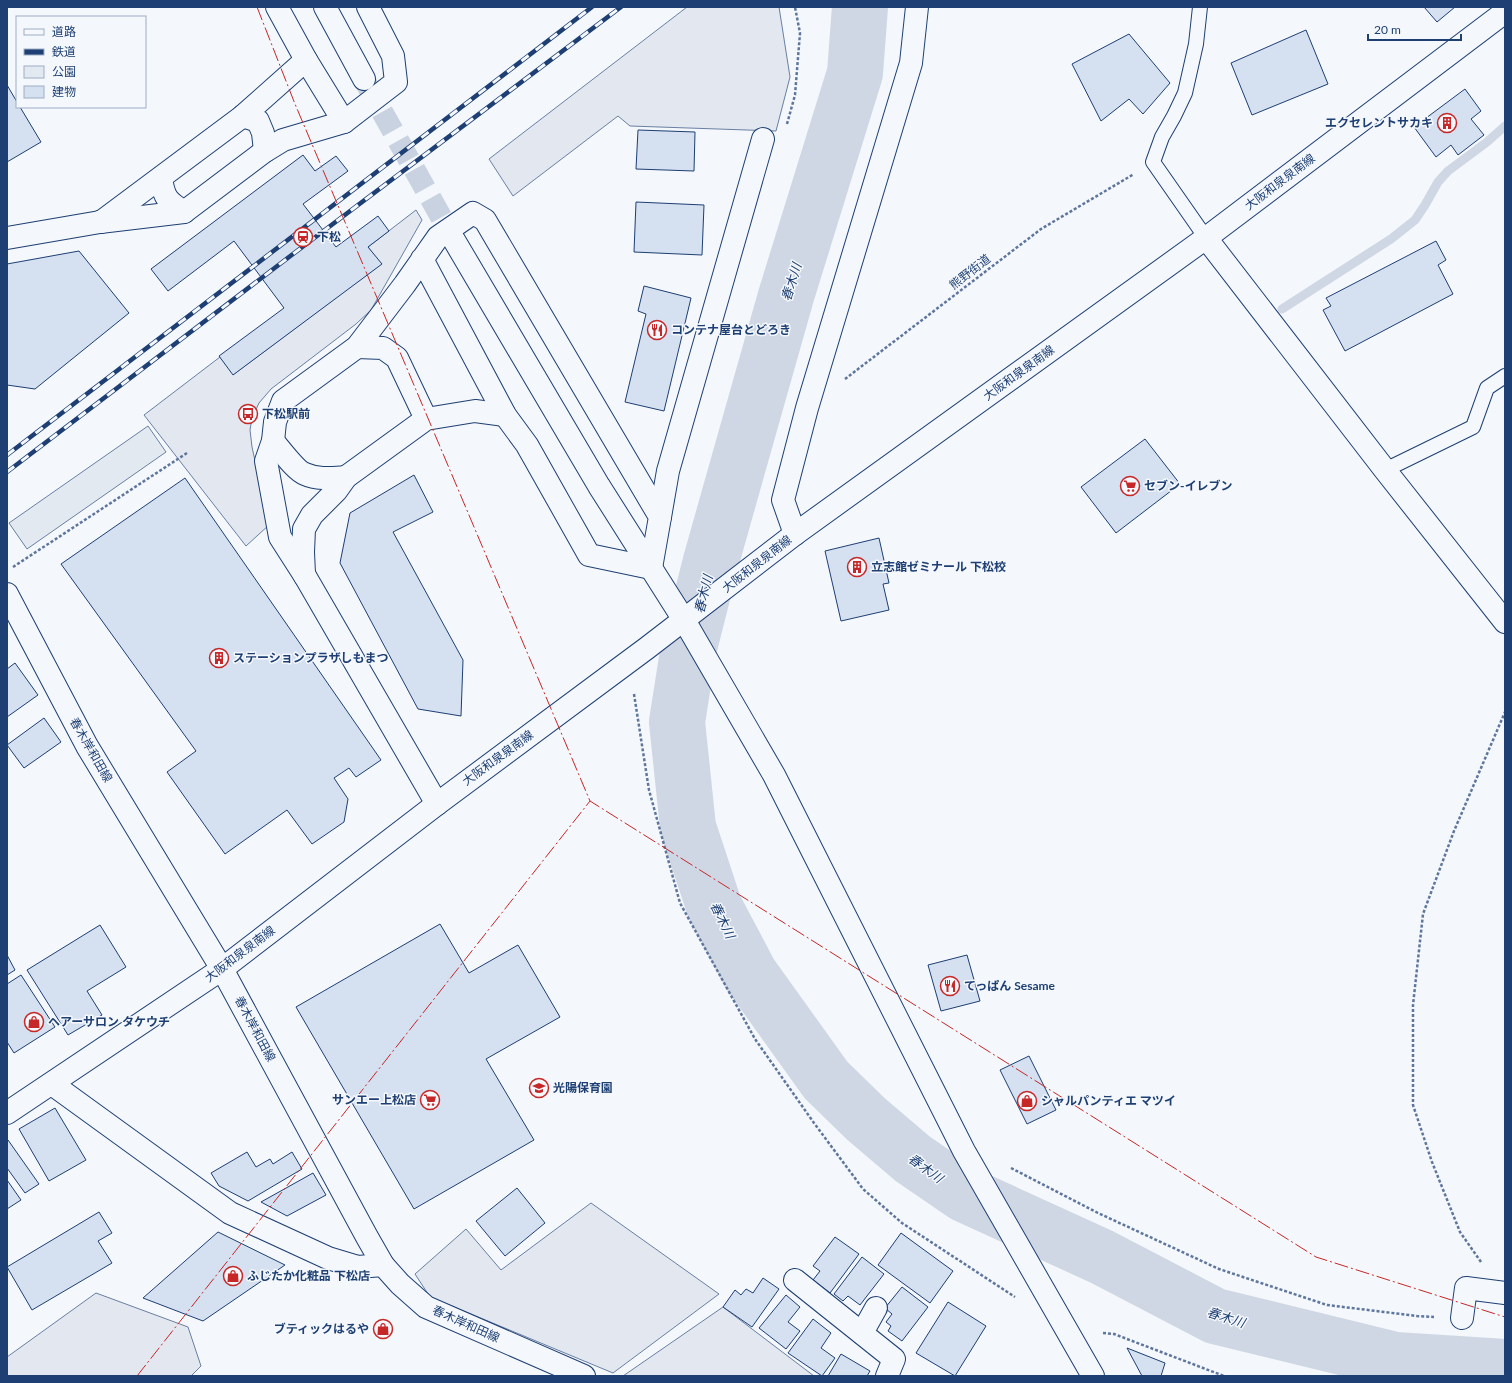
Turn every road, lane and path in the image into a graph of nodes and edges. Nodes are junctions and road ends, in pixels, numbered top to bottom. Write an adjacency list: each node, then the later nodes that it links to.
1 (278, 7): 7 (street)
2 (325, 7): 8 (street)
3 (368, 7): 10 (street)
4 (917, 7): 31 (street)
5 (1200, 7): 13 (lane)
6 (1505, 12): 18 (street, 大阪和泉泉南線)
7 (306, 60): 9 (street); 10 (street)
8 (364, 79)
9 (243, 116): 12 (street); 14 (street)
10 (344, 122): 12 (street)
11 (763, 139): 30 (street)
12 (265, 151): 15 (street)
13 (1153, 162): 18 (lane); 23 (path, 熊野街道)
14 (161, 178): 15 (street); 16 (street)
15 (184, 212): 16 (street)
16 (100, 222): 17 (street)
17 (7, 238)
18 (1206, 238): 28 (street); 31 (street, 大阪和泉泉南線)
19 (454, 240): 33 (street)
20 (422, 259): 21 (street); 24 (street); 30 (street)
21 (357, 347): 25 (street); 26 (street)
22 (1505, 376): 28 (lane)
23 (844, 380)
24 (505, 415): 25 (street); 33 (street)
25 (426, 419): 29 (street)
26 (273, 441): 29 (street); 34 (street)
27 (187, 453): 32 (path)
28 (1384, 470): 37 (street)
29 (346, 477): 34 (street)
30 (660, 517): 33 (street)
31 (795, 534): 36 (street, 大阪和泉泉南線)
32 (13, 567)
33 (655, 575): 36 (street)
34 (304, 576): 40 (street)
35 (7, 594): 41 (street, 春木岸和田線)
36 (684, 620): 40 (street, 大阪和泉泉南線); 55 (street)
37 (1505, 622)
38 (634, 694): 48 (path)
39 (1505, 712): 47 (path)
40 (436, 804): 41 (street, 大阪和泉泉南線)
41 (222, 969): 42 (street, 大阪和泉泉南線); 45 (street, 春木岸和田線)
42 (52, 1084): 43 (street, 大阪和泉泉南線); 45 (street)
43 (7, 1113)
44 (1011, 1168): 50 (path)
45 (383, 1265): 53 (street, 春木岸和田線)
46 (795, 1280): 51 (street)
47 (1503, 1292): 50 (street)
48 (1017, 1299)
49 (876, 1308): 51 (street)
50 (1462, 1318)
51 (862, 1333): 54 (street)
52 (1103, 1333): 56 (path)
53 (584, 1376)
54 (887, 1376)
55 (1093, 1376)
56 (1224, 1376)

